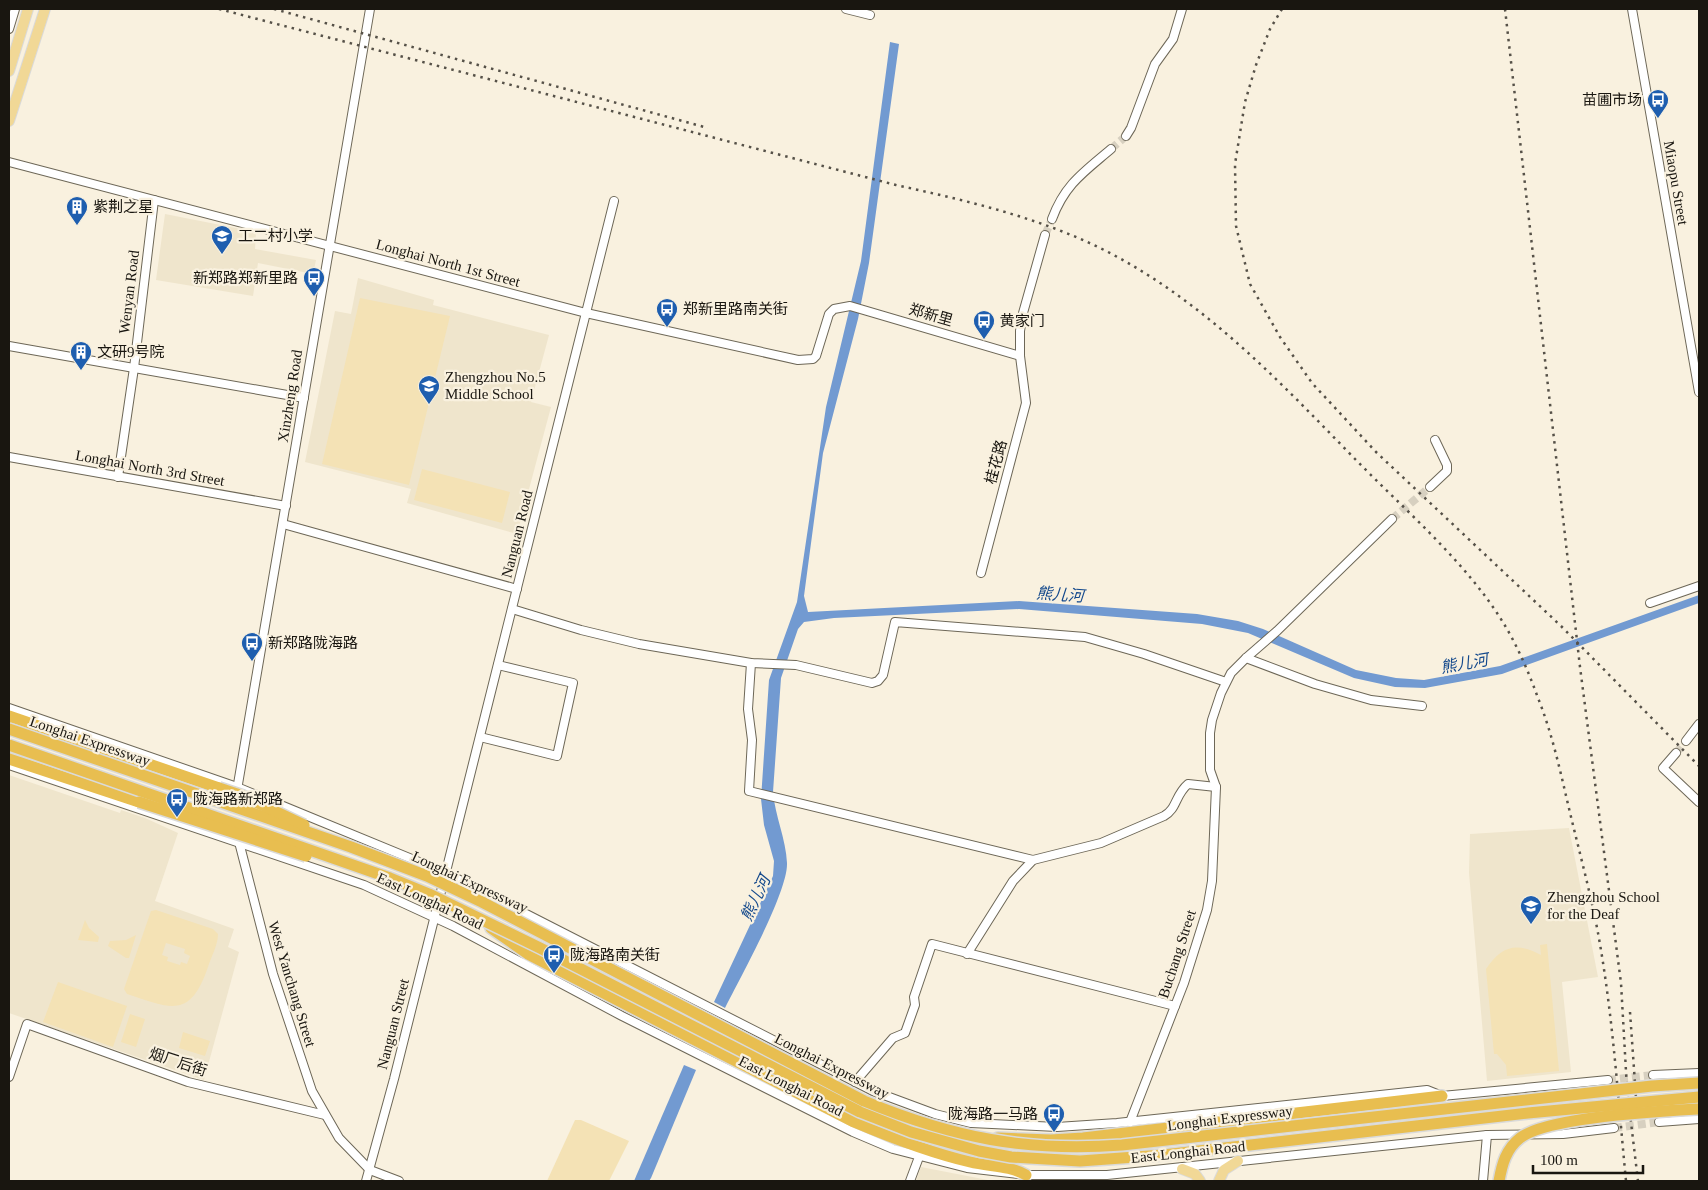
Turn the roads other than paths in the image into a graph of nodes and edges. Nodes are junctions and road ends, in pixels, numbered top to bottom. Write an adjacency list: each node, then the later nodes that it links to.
1 (15, 9): 9 (street)
2 (28, 9): 10 (main road)
3 (45, 9): 11 (main road)
4 (370, 9): 19 (street, Xinzheng Road)
5 (846, 9): 8 (street)
6 (1182, 9): 12 (street)
7 (1632, 9): 25 (street, Miaopu Street)
8 (870, 15)
9 (9, 29)
10 (9, 71)
11 (9, 121)
12 (1126, 136)
13 (1111, 149): 17 (street)
14 (9, 162): 15 (street, Longhai North 1st Street)
15 (154, 200): 19 (street, Longhai North 1st Street); 24 (street, Wenyan Road)
16 (614, 201): 21 (street, Nanguan Road)
17 (1052, 219)
18 (1045, 235): 23 (street, 桂花路)
19 (329, 245): 21 (street, Longhai North 1st Street); 26 (street, Xinzheng Road)
20 (850, 306): 21 (street, Longhai North 1st Street); 23 (street, 郑新里)
21 (586, 314): 36 (street, Nanguan Road)
22 (9, 346): 24 (street)
23 (1020, 356): 34 (street, 桂花路)
24 (134, 368): 26 (street); 29 (street, Wenyan Road)
25 (1699, 392)
26 (304, 398): 31 (street, Xinzheng Road)
27 (1435, 440): 30 (street)
28 (9, 457): 29 (street, Longhai North 3rd Street)
29 (118, 476): 31 (street, Longhai North 3rd Street)
30 (1430, 487)
31 (286, 506): 33 (street, Xinzheng Road)
32 (1392, 520): 39 (street, Buchang Street)
33 (283, 524): 36 (street); 54 (street, Xinzheng Road)
34 (981, 573)
35 (1699, 586): 37 (street)
36 (517, 589): 38 (street, Nanguan Road)
37 (1650, 603)
38 (512, 609): 40 (street); 41 (street, Nanguan Road)
39 (1246, 658): 42 (street, Buchang Street); 43 (street)
40 (751, 663): 42 (street); 59 (street)
41 (498, 665): 48 (street, Nanguan Road); 48 (street)
42 (1226, 682): 55 (street, Buchang Street)
43 (1422, 706)
44 (9, 708): 54 (street, East Longhai Road)
45 (9, 716): 58 (highway, bridge)
46 (1699, 724): 49 (street)
47 (9, 728): 58 (highway, Longhai Expressway, bridge)
48 (480, 737): 61 (street, Nanguan Road)
49 (1686, 741)
50 (9, 745): 60 (highway, Longhai Expressway, bridge)
51 (1676, 753): 56 (street)
52 (9, 759): 60 (highway, bridge)
53 (9, 765): 57 (street, East Longhai Road)
54 (237, 787): 57 (street, West Yanchang Street); 61 (street, East Longhai Road)
55 (1216, 787): 59 (street); 65 (street, Buchang Street)
56 (1699, 802)
57 (239, 844): 63 (street, East Longhai Road); 75 (street, West Yanchang Street)
58 (351, 847): 81 (highway, Longhai Expressway, bridge)
59 (1033, 860): 64 (street)
60 (345, 862): 62 (highway, Longhai Expressway, bridge)
61 (446, 873): 63 (street, Nanguan Street); 70 (street, East Longhai Road)
62 (473, 914): 73 (highway, Longhai Expressway, bridge); 86 (highway, bridge)
63 (435, 917): 82 (street, East Longhai Road); 85 (street, Nanguan Street)
64 (967, 954): 65 (street); 70 (street)
65 (1175, 1006): 77 (street, Buchang Street)
66 (1699, 1073): 67 (street)
67 (1653, 1075)
68 (9, 1077): 75 (street, 烟厂后街)
69 (1608, 1080): 72 (street, East Longhai Road)
70 (856, 1082): 77 (street, East Longhai Road)
71 (1699, 1083): 81 (highway, Longhai Expressway, bridge)
72 (1442, 1096): 77 (street, East Longhai Road); 81 (highway)
73 (1699, 1097)
74 (1699, 1109): 93 (highway, bridge)
75 (325, 1115): 85 (street, West Yanchang Street)
76 (1699, 1119): 78 (street)
77 (1130, 1122)
78 (1659, 1122)
79 (1614, 1128): 80 (street, East Longhai Road)
80 (1486, 1135): 83 (street, East Longhai Road); 92 (street)
81 (989, 1140)
82 (919, 1157): 86 (street, East Longhai Road); 89 (street)
83 (1238, 1160): 84 (street, East Longhai Road); 91 (main road)
84 (1182, 1169): 86 (street, East Longhai Road); 90 (main road)
85 (370, 1170): 87 (street, Nanguan Street); 88 (street)
86 (1026, 1175)
87 (366, 1181)
88 (399, 1181)
89 (910, 1181)
90 (1200, 1181)
91 (1219, 1181)
92 (1483, 1181)
93 (1499, 1181)

